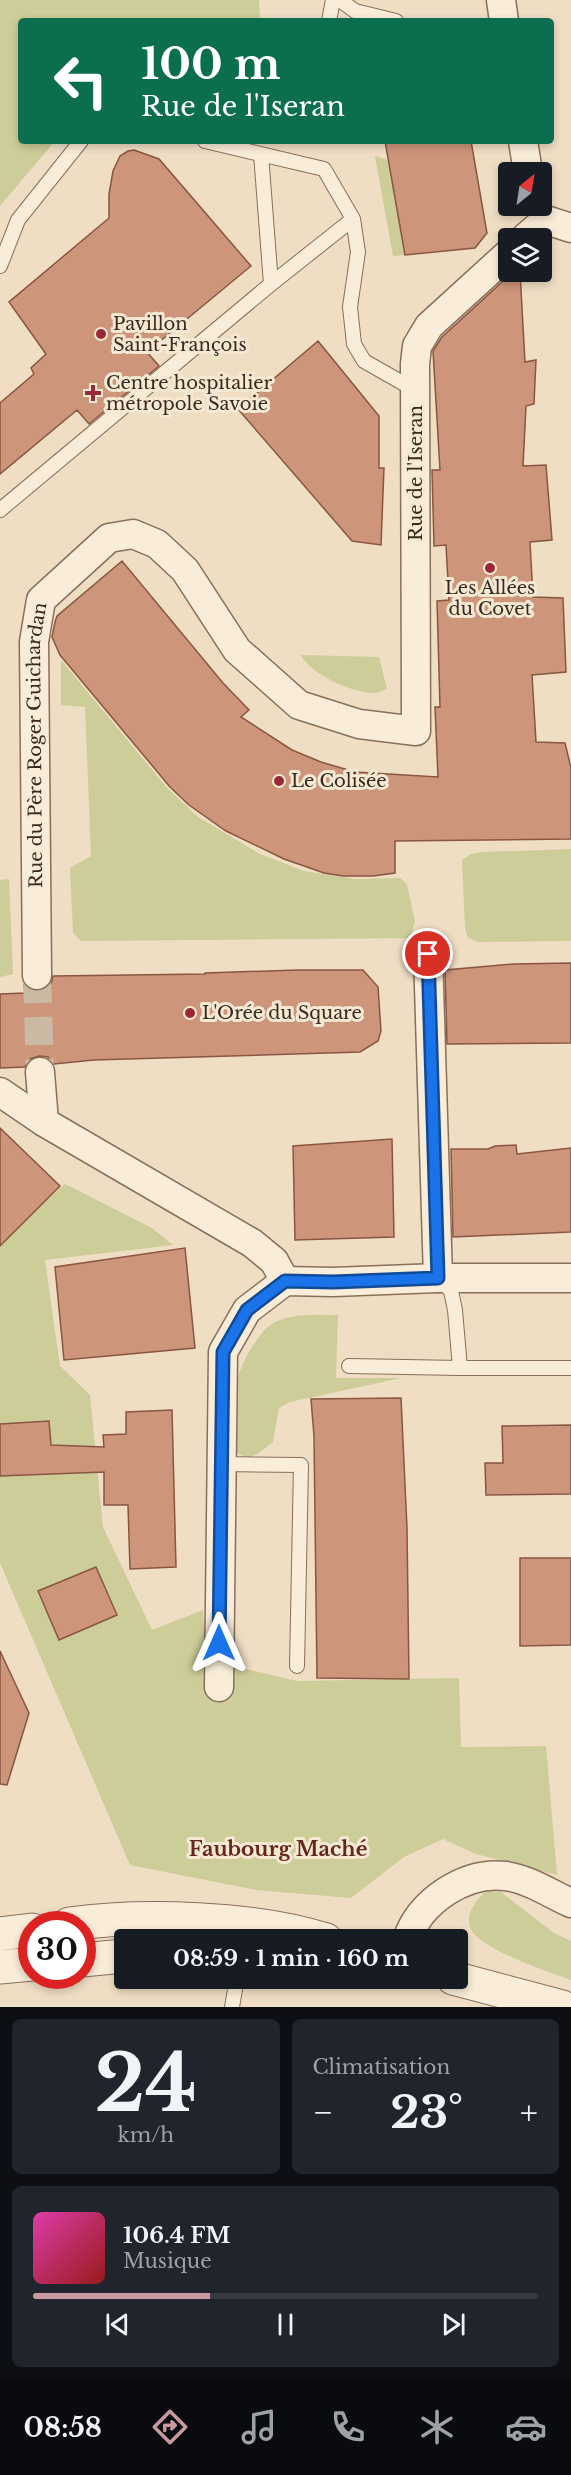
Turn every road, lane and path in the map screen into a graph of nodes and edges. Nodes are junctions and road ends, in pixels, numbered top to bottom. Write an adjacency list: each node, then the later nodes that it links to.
1 (333, 0): 4 (lane)
2 (340, 0): 5 (lane)
3 (501, 0): 6 (street)
4 (330, 18)
5 (384, 18)
6 (504, 18)
7 (79, 144): 14 (lane)
8 (218, 144): 10 (lane)
9 (523, 144): 11 (street)
10 (261, 154): 12 (lane); 15 (lane)
11 (526, 162)
12 (353, 219): 15 (lane); 16 (lane)
13 (498, 263): 16 (street, Rue de l'Iseran)
14 (0, 266)
15 (272, 284): 17 (lane)
16 (415, 390): 18 (street, Rue de l'Iseran)
17 (0, 510)
18 (416, 731): 20 (street, Rue du Père Roger Guichardan)
19 (428, 954): 24 (street)
20 (37, 975)
21 (40, 1071): 23 (street)
22 (0, 1092): 23 (street)
23 (44, 1122): 26 (street)
24 (438, 1278): 25 (street); 26 (street); 28 (lane)
25 (571, 1278)
26 (285, 1281): 30 (street)
27 (349, 1366): 28 (lane)
28 (460, 1368): 29 (lane)
29 (571, 1368)
30 (222, 1464): 31 (lane); 32 (street)
31 (297, 1666)
32 (219, 1687)
33 (571, 1903): 36 (street)
34 (96, 1920): 35 (street)
35 (274, 1929)
36 (411, 1929)
37 (18, 1932): 38 (street)
38 (0, 1934)
39 (114, 1957): 40 (street)
40 (96, 1959)
41 (18, 1965): 42 (street)
42 (0, 1967)
43 (468, 1982): 46 (street)
44 (235, 1989): 45 (lane)
45 (232, 2007)
46 (562, 2007)

